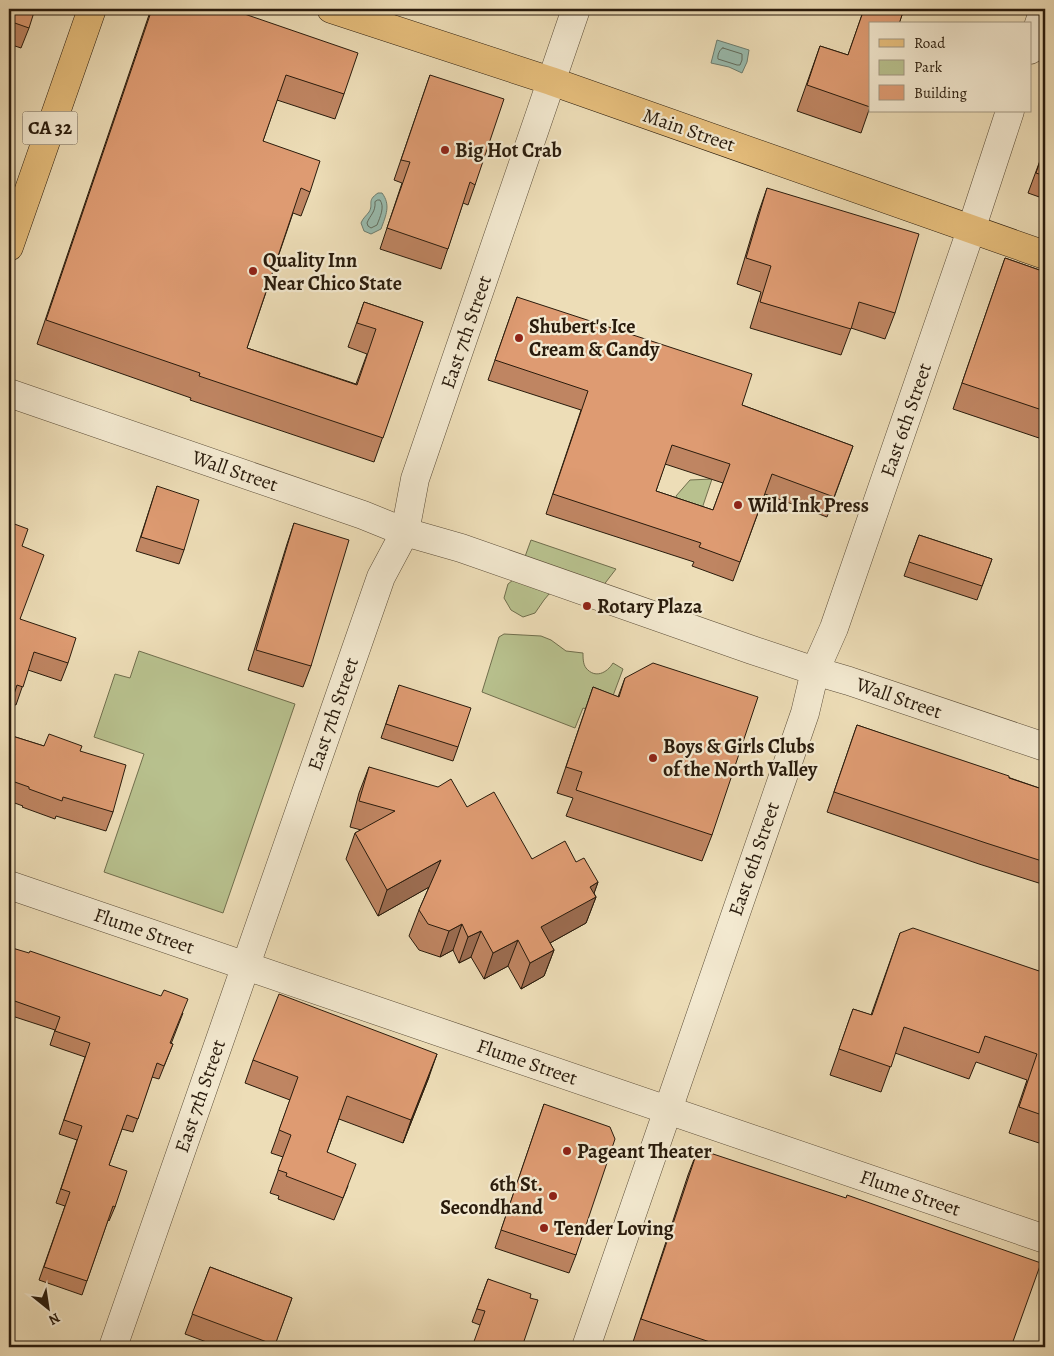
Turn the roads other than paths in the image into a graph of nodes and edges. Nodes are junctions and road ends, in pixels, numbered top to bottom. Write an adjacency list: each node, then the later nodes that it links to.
1 (92, 9): 9 (main road, CA 32)
2 (331, 9): 6 (main road, Main Street)
3 (576, 9): 6 (street, East 7th Street)
4 (1044, 9): 5 (street)
5 (1032, 44)
6 (551, 81): 8 (main road, Main Street); 12 (street, East 7th Street)
7 (1010, 112): 8 (street, East 6th Street)
8 (971, 230): 10 (main road, Main Street); 13 (street, East 6th Street)
9 (9, 247)
10 (1045, 255)
11 (9, 393): 12 (street, Wall Street)
12 (406, 532): 13 (street, Wall Street); 16 (street, East 7th Street)
13 (815, 671): 14 (street, Wall Street); 17 (street, East 6th Street)
14 (1045, 747)
15 (9, 885): 16 (street, Flume Street)
16 (246, 965): 17 (street, Flume Street); 19 (street, East 7th Street)
17 (668, 1110): 18 (street, Flume Street); 20 (street, East 6th Street)
18 (1045, 1239)
19 (113, 1347)
20 (586, 1347)

